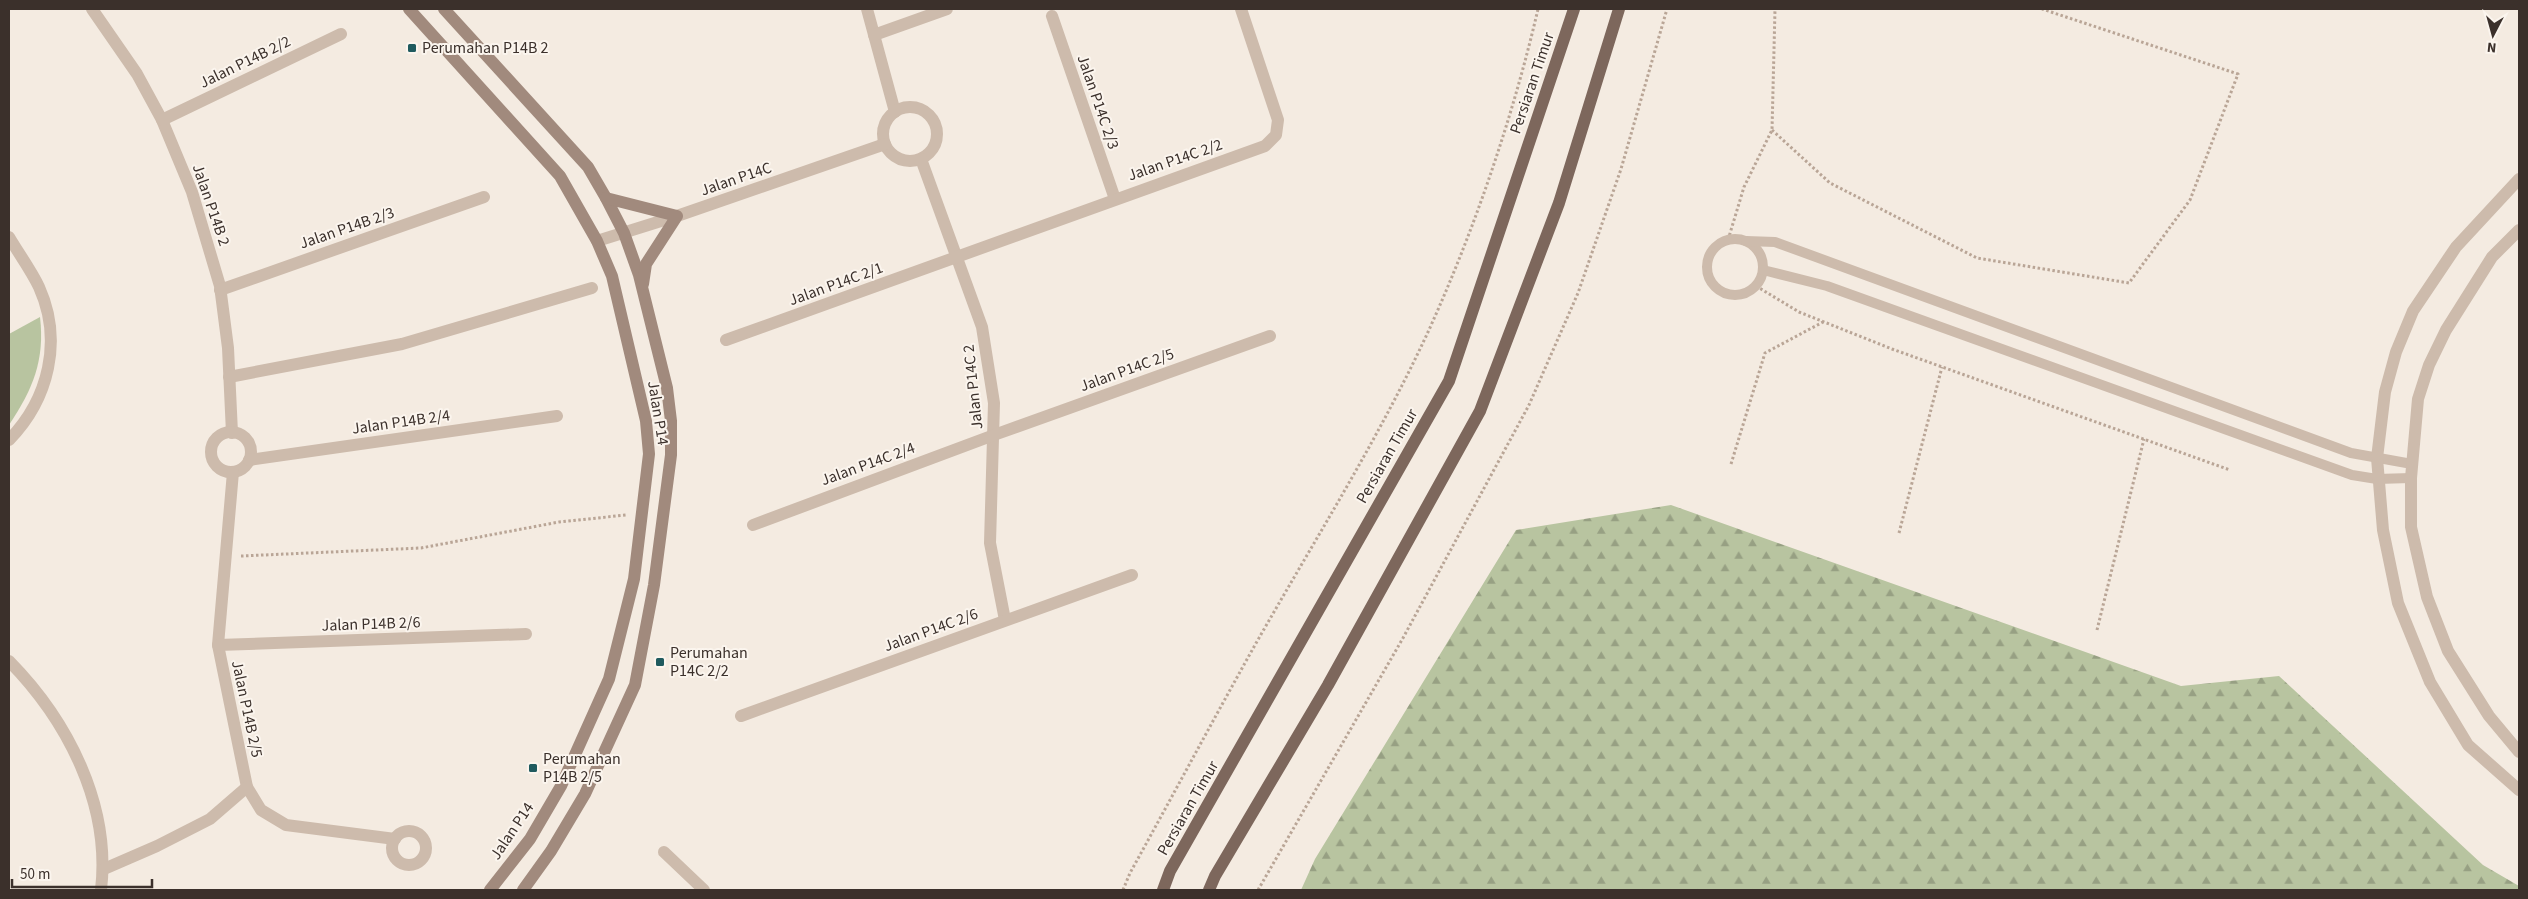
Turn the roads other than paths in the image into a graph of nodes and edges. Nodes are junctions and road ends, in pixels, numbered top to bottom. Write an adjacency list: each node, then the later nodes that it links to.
1 (92, 9): 13 (street, Jalan P14B 2)
2 (409, 9): 24 (main road, Jalan P14)
3 (444, 9): 18 (main road, Jalan P14)
4 (867, 9): 11 (street)
5 (947, 9): 11 (street)
6 (1241, 9): 19 (street, Jalan P14C 2/2)
7 (1574, 9): 61 (main road, Persiaran Timur)
8 (1619, 9): 62 (main road)
9 (1052, 16): 19 (street, Jalan P14C 2/3)
10 (341, 34): 13 (street, Jalan P14B 2/2)
11 (874, 35): 12 (street)
12 (895, 112): 14 (street); 15 (street)
13 (162, 120): 29 (street, Jalan P14B 2)
14 (885, 144): 15 (street); 20 (street, Jalan P14C)
15 (921, 159): 26 (street, Jalan P14C 2)
16 (2519, 179): 38 (street)
17 (484, 197): 29 (street, Jalan P14B 2/3)
18 (606, 198): 20 (main road); 22 (main road, Jalan P14)
19 (1115, 199): 26 (street, Jalan P14C 2/2)
20 (677, 216): 22 (street, Jalan P14C); 30 (main road)
21 (2519, 230): 40 (street)
22 (624, 233): 24 (street, Jalan P14C); 30 (main road, Jalan P14)
23 (9, 237): 37 (street)
24 (598, 241): 58 (main road, Jalan P14)
25 (1746, 241): 27 (lane); 27 (lane); 38 (lane)
26 (957, 258): 32 (street, Jalan P14C 2/1); 36 (street, Jalan P14C 2)
27 (1763, 270): 43 (lane)
28 (592, 288): 33 (street)
29 (220, 290): 33 (street, Jalan P14B 2)
30 (642, 292): 59 (main road, Jalan P14)
31 (1270, 336): 36 (street, Jalan P14C 2/5)
32 (726, 340)
33 (229, 377): 35 (street, Jalan P14B 2)
34 (557, 416): 39 (street, Jalan P14B 2/4)
35 (232, 433): 39 (street); 41 (street)
36 (994, 435): 44 (street, Jalan P14C 2/4); 46 (street, Jalan P14C 2)
37 (9, 440)
38 (2376, 458): 40 (lane); 43 (street)
39 (249, 460): 41 (street)
40 (2412, 464): 42 (street)
41 (233, 472): 48 (street, Jalan P14B 2/5)
42 (2411, 478): 43 (lane); 51 (street)
43 (2377, 479): 53 (street)
44 (753, 525)
45 (1132, 575): 46 (street, Jalan P14C 2/6)
46 (1005, 620): 50 (street, Jalan P14C 2/6)
47 (526, 634): 48 (street, Jalan P14B 2/6)
48 (218, 645): 52 (street, Jalan P14B 2/5)
49 (9, 661): 56 (street)
50 (741, 716)
51 (2519, 752)
52 (247, 787): 54 (street, Jalan P14B 2/5); 56 (street)
53 (2519, 790)
54 (395, 839)
55 (664, 852): 60 (street)
56 (104, 869): 57 (street)
57 (101, 890)
58 (490, 890)
59 (523, 890)
60 (704, 890)
61 (1163, 890)
62 (1209, 890)

